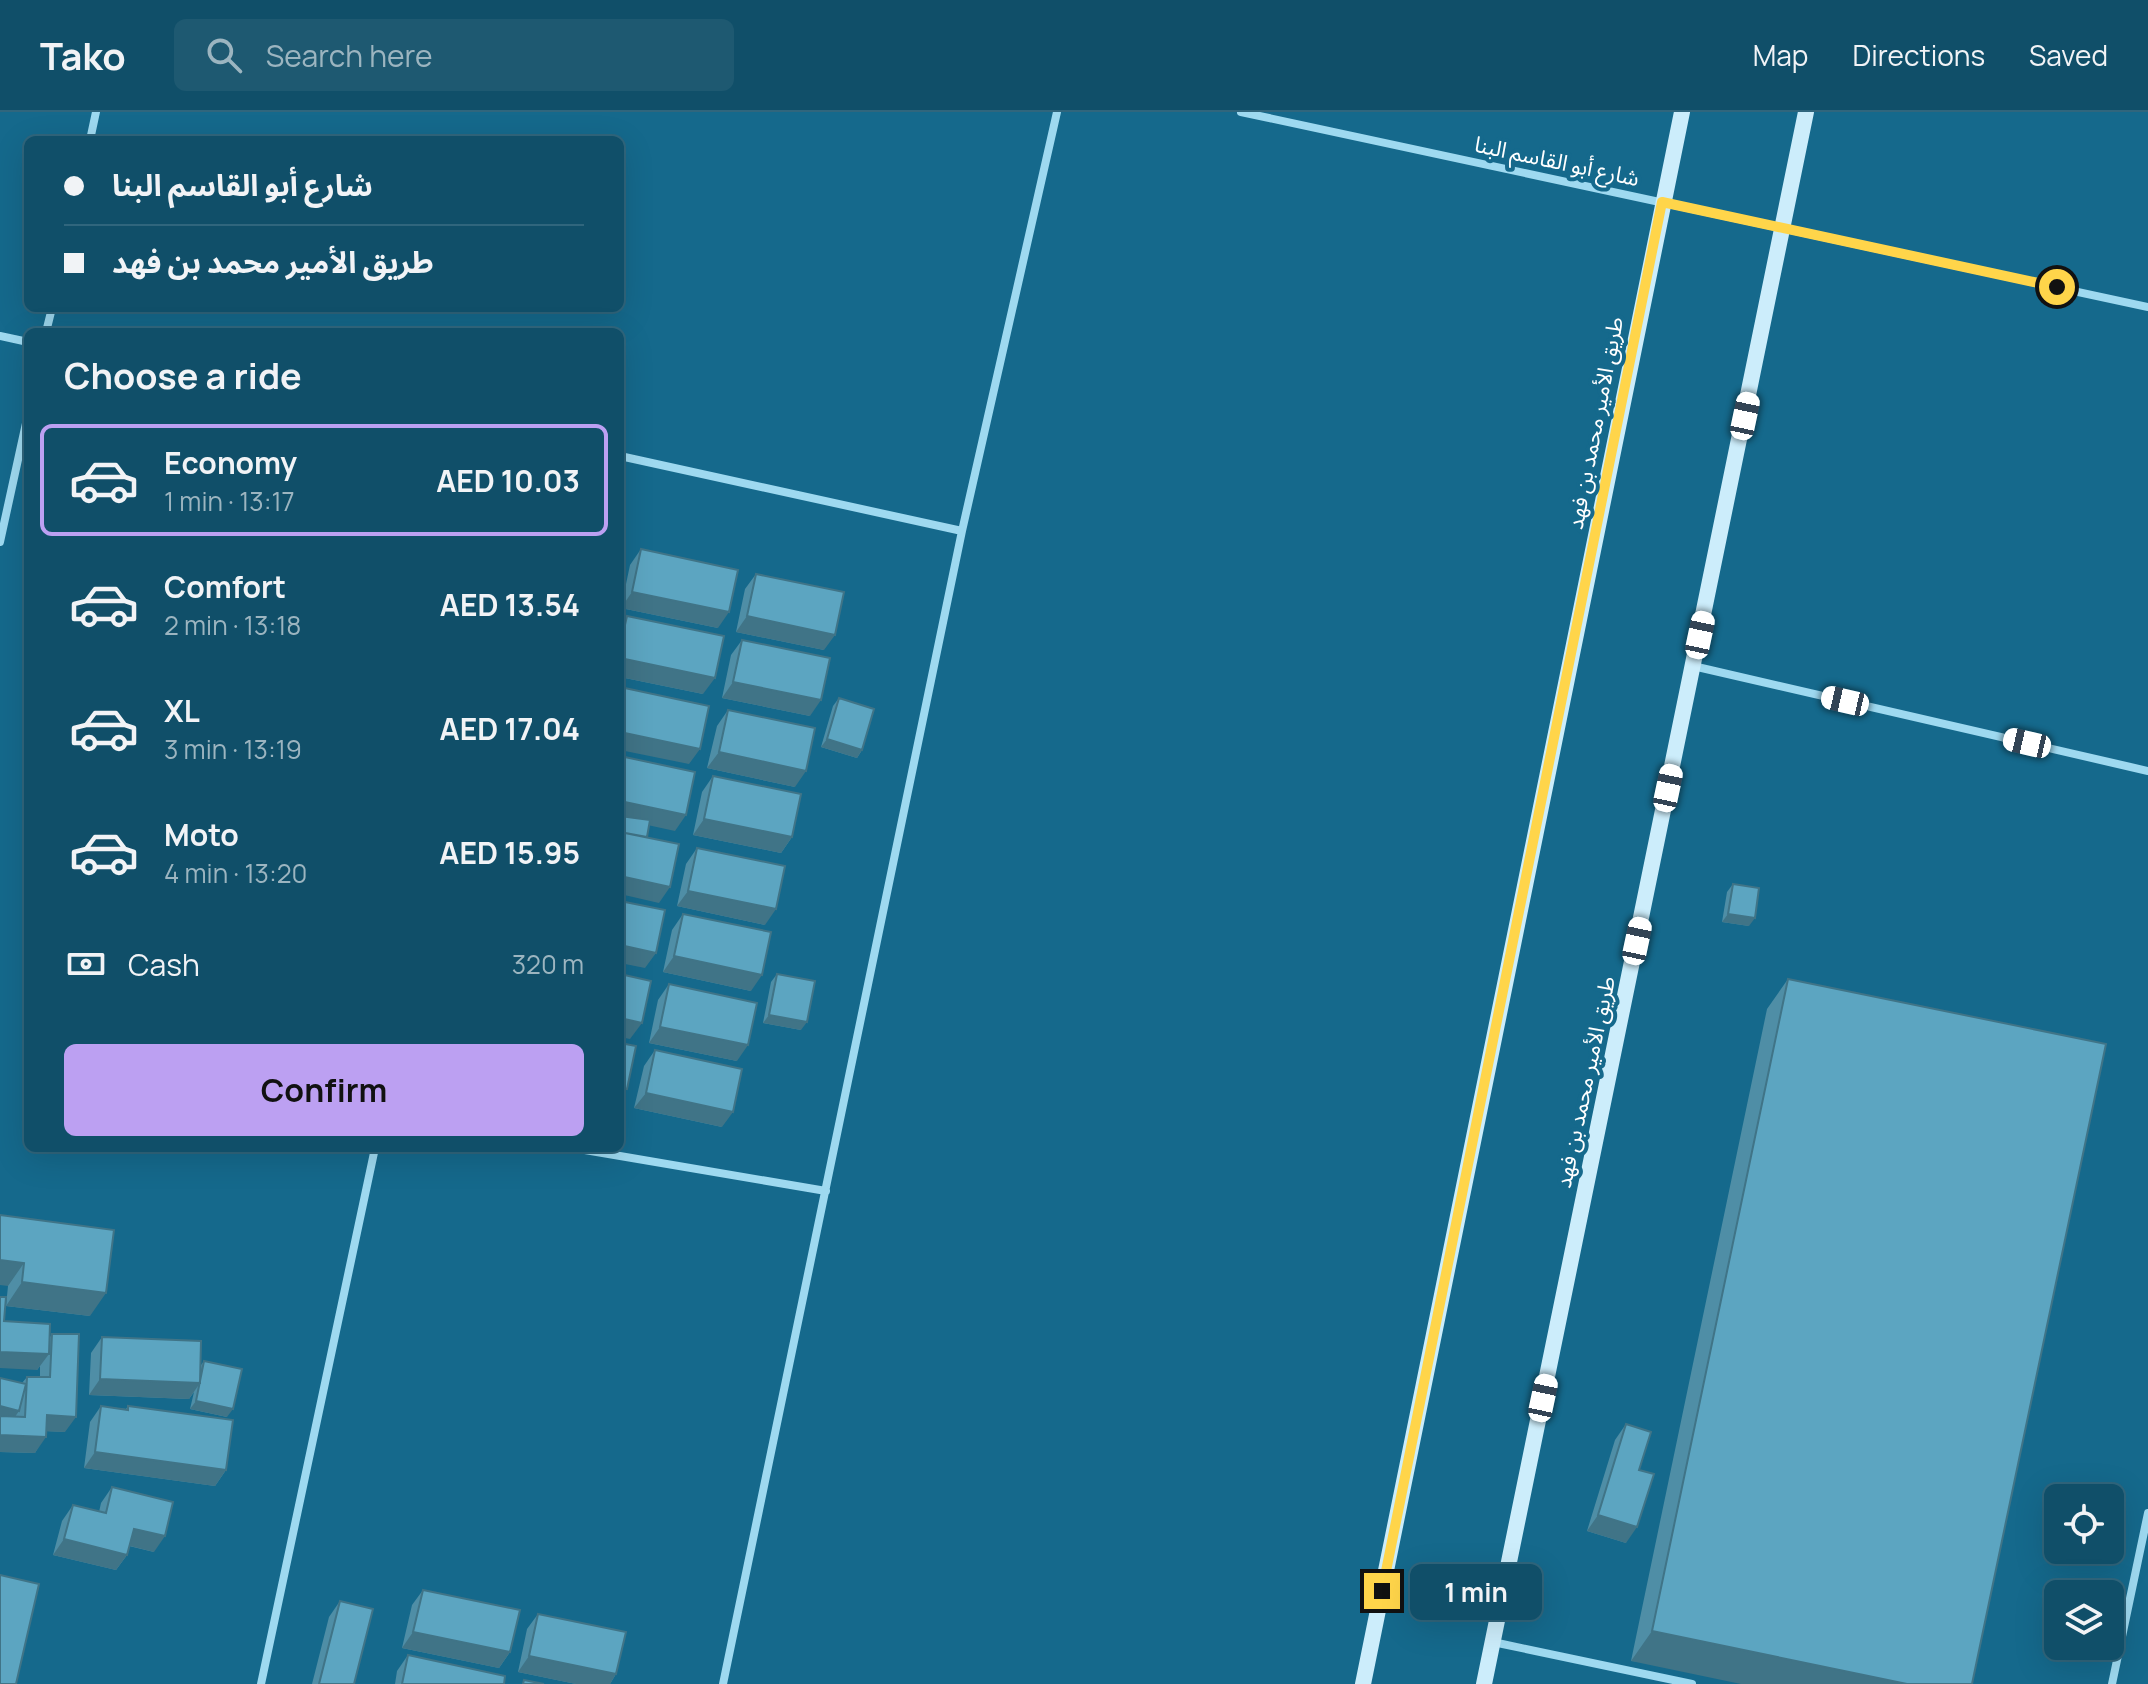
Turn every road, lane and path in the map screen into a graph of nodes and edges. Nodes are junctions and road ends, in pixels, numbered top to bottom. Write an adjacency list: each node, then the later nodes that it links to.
1 (96, 112): 6 (street)
2 (1057, 112): 14 (street)
3 (1241, 112): 7 (street, شارع أبو القاسم البنا)
4 (1682, 112): 7 (street, طريق الأمير محمد بن فهد)
5 (1806, 112): 8 (street, طريق الأمير محمد بن فهد)
6 (91, 136)
7 (1662, 202): 8 (street, شارع أبو القاسم البنا); 25 (street, طريق الأمير محمد بن فهد)
8 (1783, 228): 9 (street, شارع أبو القاسم البنا); 16 (street, طريق الأمير محمد بن فهد)
9 (2148, 307)
10 (0, 336): 11 (street)
11 (24, 341)
12 (24, 432): 15 (street)
13 (624, 457): 14 (street)
14 (962, 531): 20 (street)
15 (0, 542)
16 (1693, 666): 17 (street); 22 (street, طريق الأمير محمد بن فهد)
17 (2148, 771)
18 (374, 1152): 23 (street)
19 (597, 1152): 20 (street)
20 (826, 1191): 24 (street)
21 (2148, 1513): 28 (street)
22 (1493, 1642): 26 (street, طريق الأمير محمد بن فهد); 27 (street)
23 (261, 1684)
24 (723, 1684)
25 (1363, 1684)
26 (1484, 1684)
27 (1692, 1684)
28 (2112, 1684)

